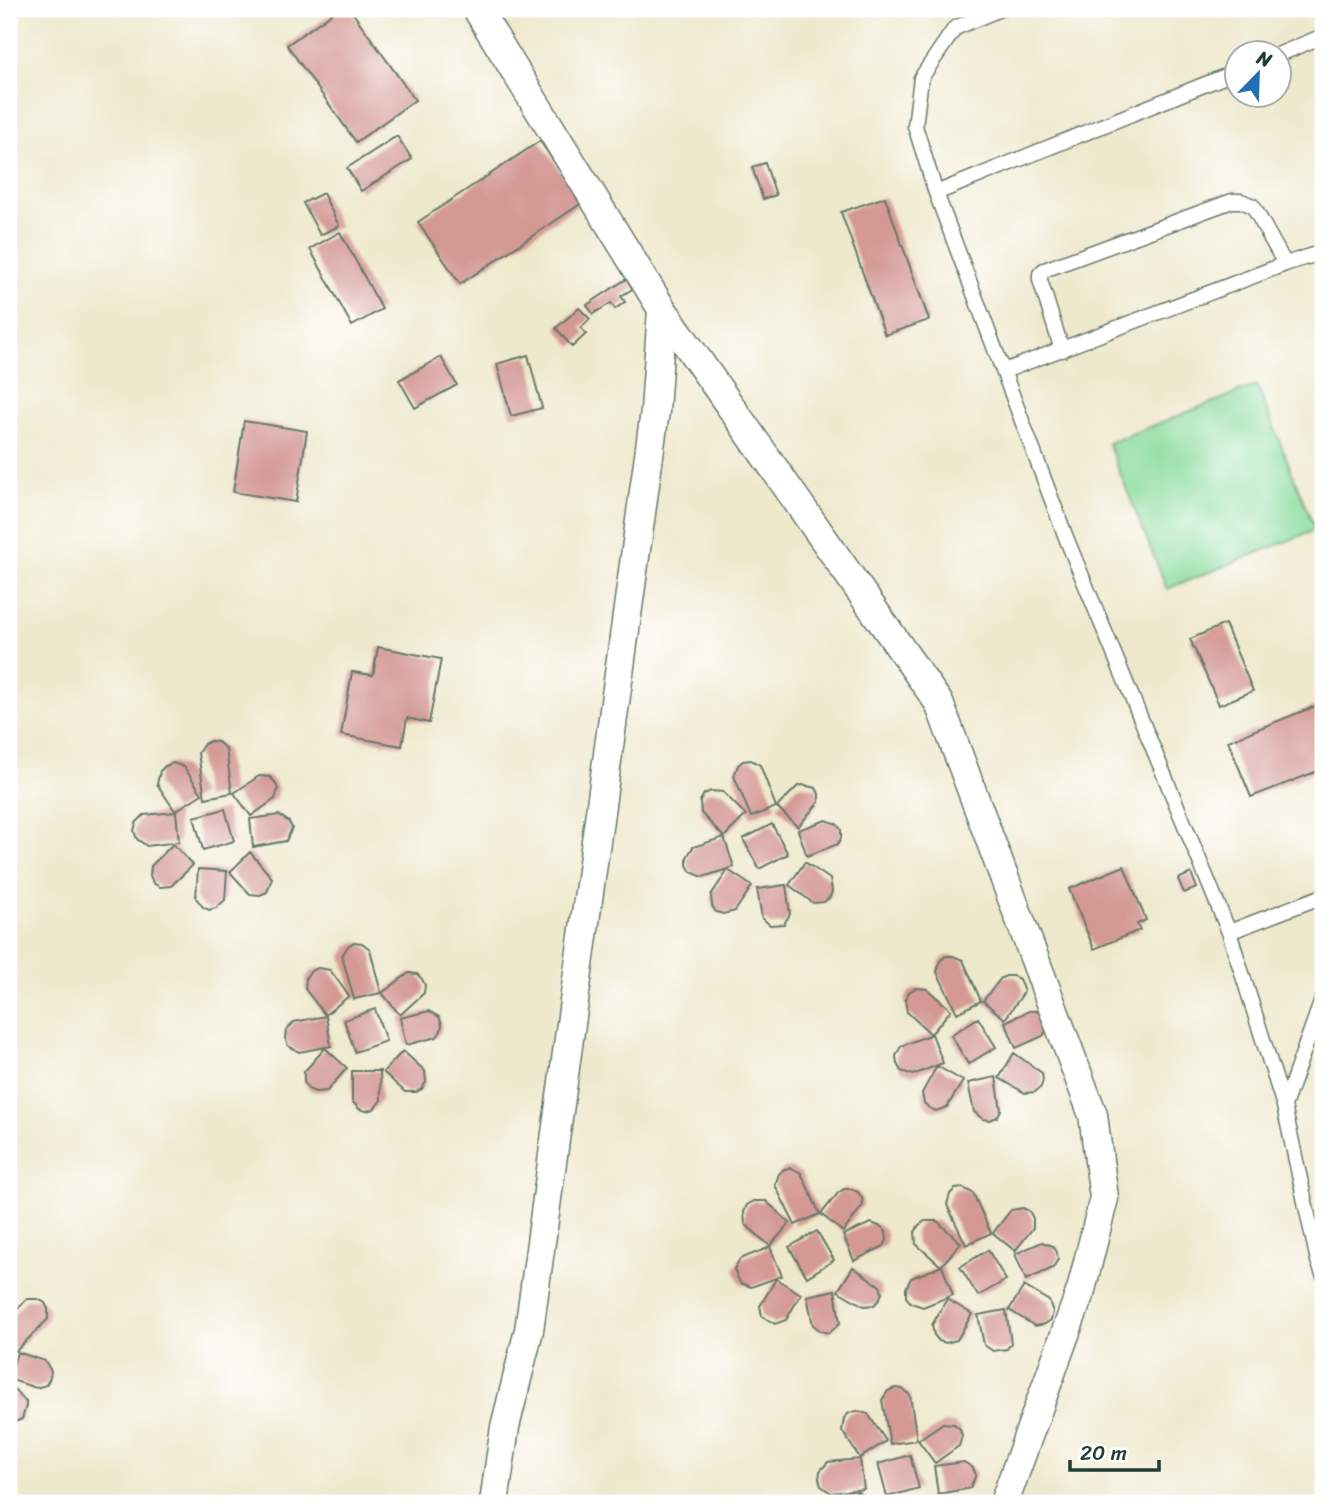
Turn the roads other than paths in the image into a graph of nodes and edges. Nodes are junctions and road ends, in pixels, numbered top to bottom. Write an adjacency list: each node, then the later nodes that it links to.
1 (477, 9): 9 (street)
2 (1000, 9): 6 (lane)
3 (1323, 36): 4 (lane)
4 (1294, 48)
5 (1224, 76): 6 (lane)
6 (936, 192): 11 (lane)
7 (1323, 252): 8 (lane)
8 (1285, 264): 10 (lane); 10 (lane)
9 (662, 309): 17 (street); 18 (street)
10 (1062, 350): 11 (lane)
11 (1004, 371): 13 (lane)
12 (1323, 896): 13 (lane)
13 (1229, 932): 15 (lane)
14 (1323, 998): 15 (lane)
15 (1284, 1106): 16 (lane)
16 (1323, 1275)
17 (494, 1503)
18 (1004, 1503)

